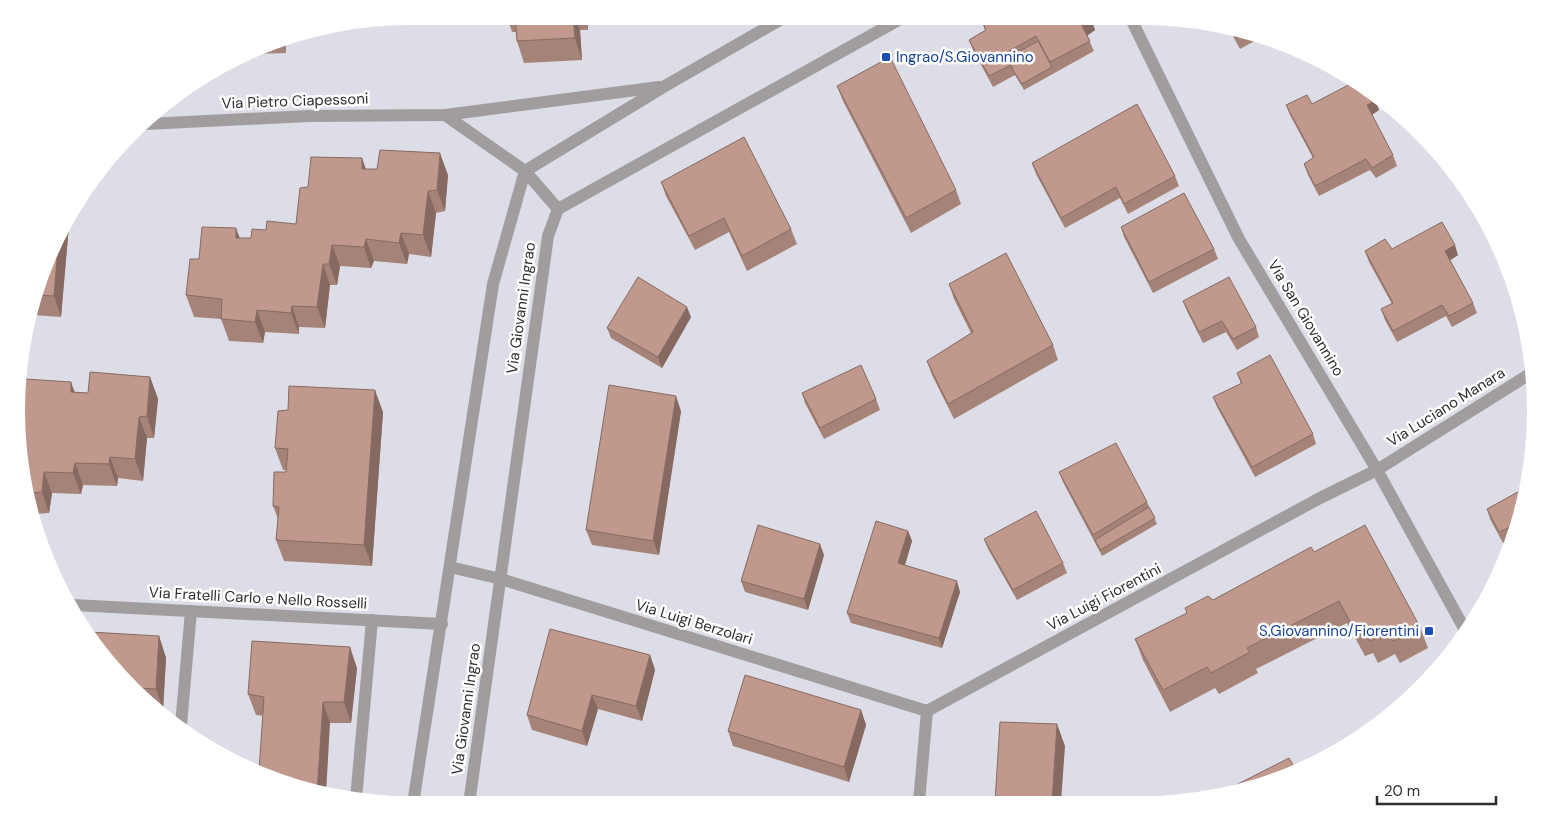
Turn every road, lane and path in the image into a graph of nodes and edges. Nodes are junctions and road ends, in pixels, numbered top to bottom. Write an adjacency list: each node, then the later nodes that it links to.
1 (771, 25): 4 (street)
2 (890, 25): 8 (street)
3 (1134, 25): 10 (street, Via San Giovannino)
4 (665, 86): 5 (street, Via Pietro Ciapessoni); 7 (street)
5 (445, 114): 6 (street, Via Pietro Ciapessoni); 7 (street)
6 (153, 124)
7 (525, 171): 8 (street); 11 (street, Via Giovanni Ingrao)
8 (558, 210): 12 (street, Via Giovanni Ingrao)
9 (1525, 377): 10 (street, Via Luciano Manara)
10 (1377, 470): 17 (street, Via San Giovannino); 18 (street, Via Luigi Fiorentini)
11 (450, 567): 12 (street, Via Luigi Berzolari); 16 (street, Via Giovanni Ingrao)
12 (501, 579): 18 (street, Via Luigi Berzolari); 22 (street, Via Giovanni Ingrao)
13 (78, 605): 14 (street, Via Fratelli Carlo e Nello Rosselli)
14 (191, 611): 15 (street, Via Fratelli Carlo e Nello Rosselli); 19 (street)
15 (372, 620): 16 (street, Via Fratelli Carlo e Nello Rosselli); 20 (street)
16 (442, 624): 21 (street, Via Giovanni Ingrao)
17 (1462, 625)
18 (927, 711): 23 (street)
19 (181, 720)
20 (357, 792)
21 (414, 796)
22 (470, 796)
23 (920, 796)

